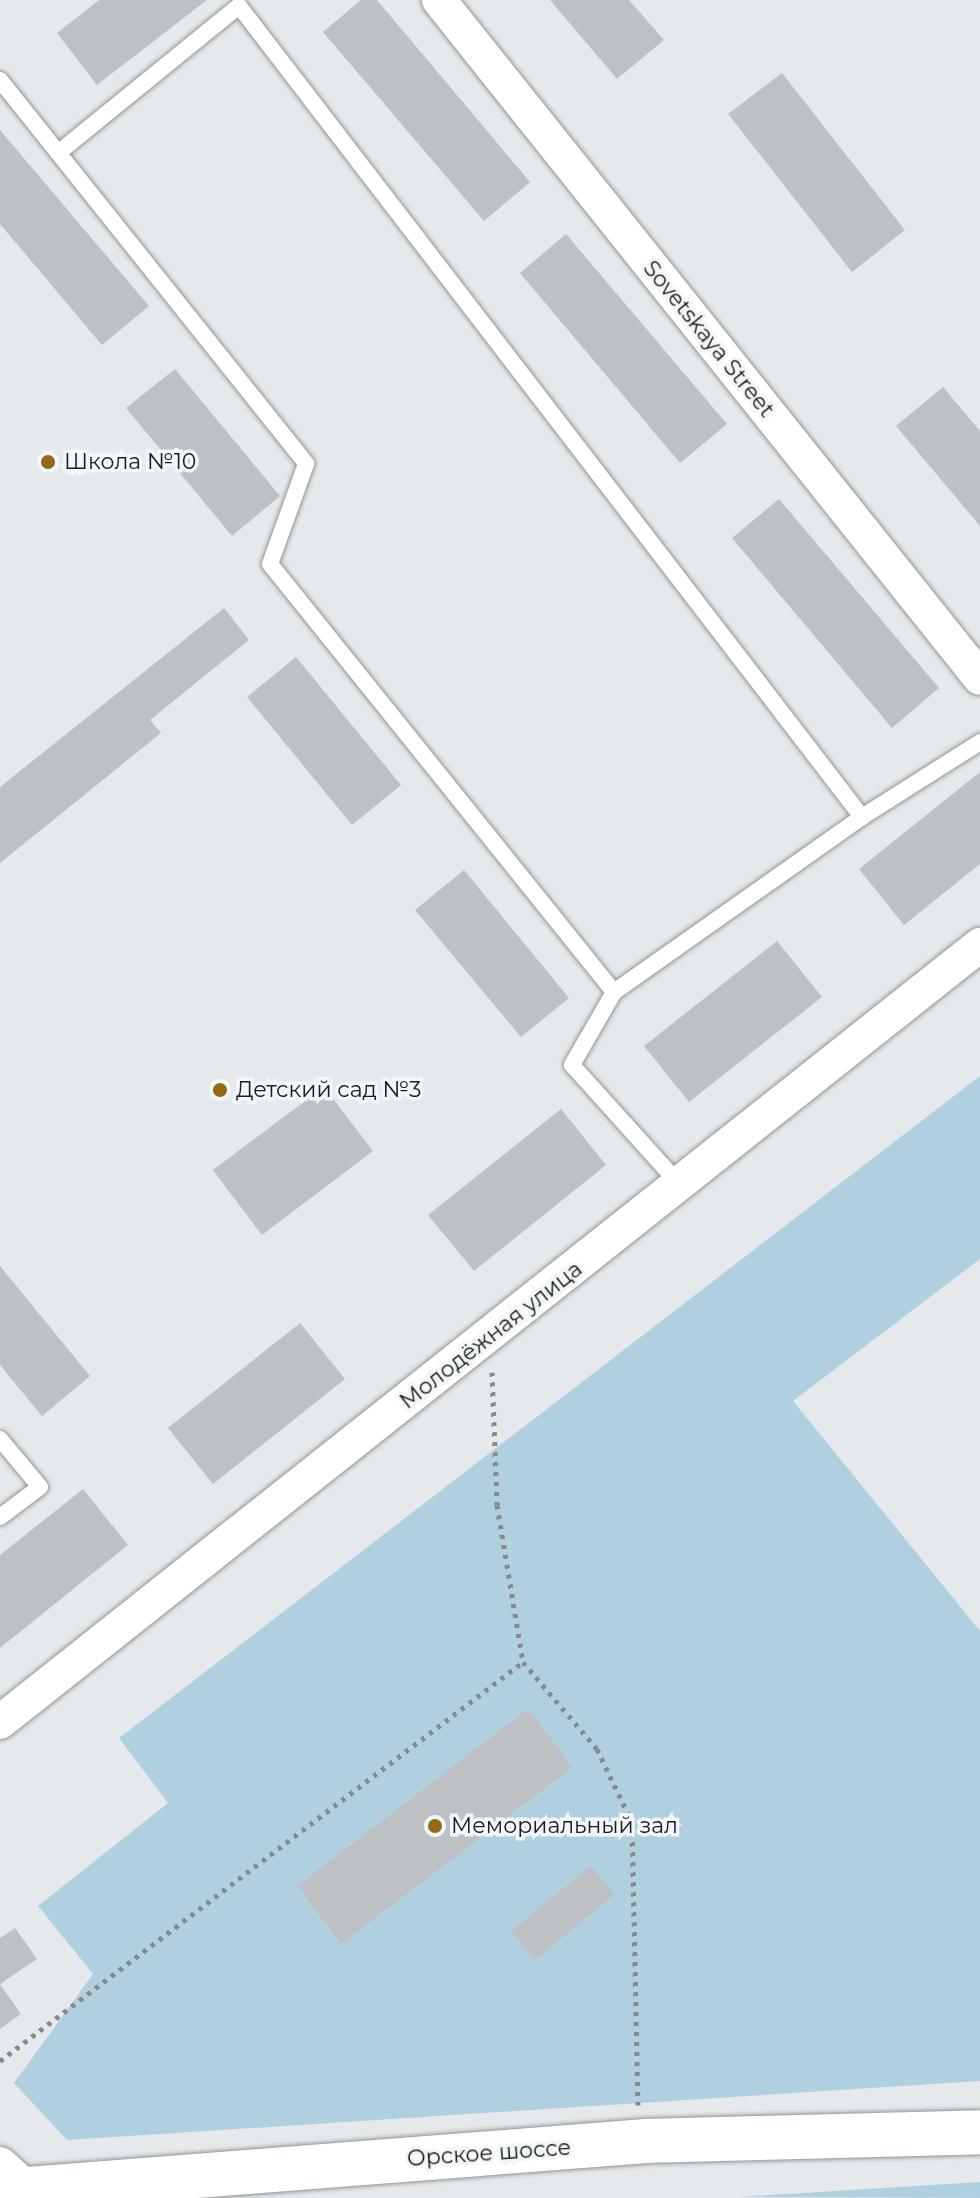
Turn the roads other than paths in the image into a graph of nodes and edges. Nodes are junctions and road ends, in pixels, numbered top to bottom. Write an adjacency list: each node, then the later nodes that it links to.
1 (439, 0): 4 (street, Sovetskaya Street)
2 (0, 80): 3 (lane)
3 (58, 153): 6 (lane); 8 (lane)
4 (980, 678)
5 (980, 742): 6 (lane)
6 (862, 817): 8 (lane)
7 (980, 945): 9 (street, Молодёжная улица)
8 (614, 992): 9 (lane)
9 (680, 1185): 12 (street, Молодёжная улица)
10 (0, 1439): 11 (lane)
11 (0, 1517)
12 (0, 1722)
13 (980, 2132): 14 (main road, Орское шоссе)
14 (13, 2187)

